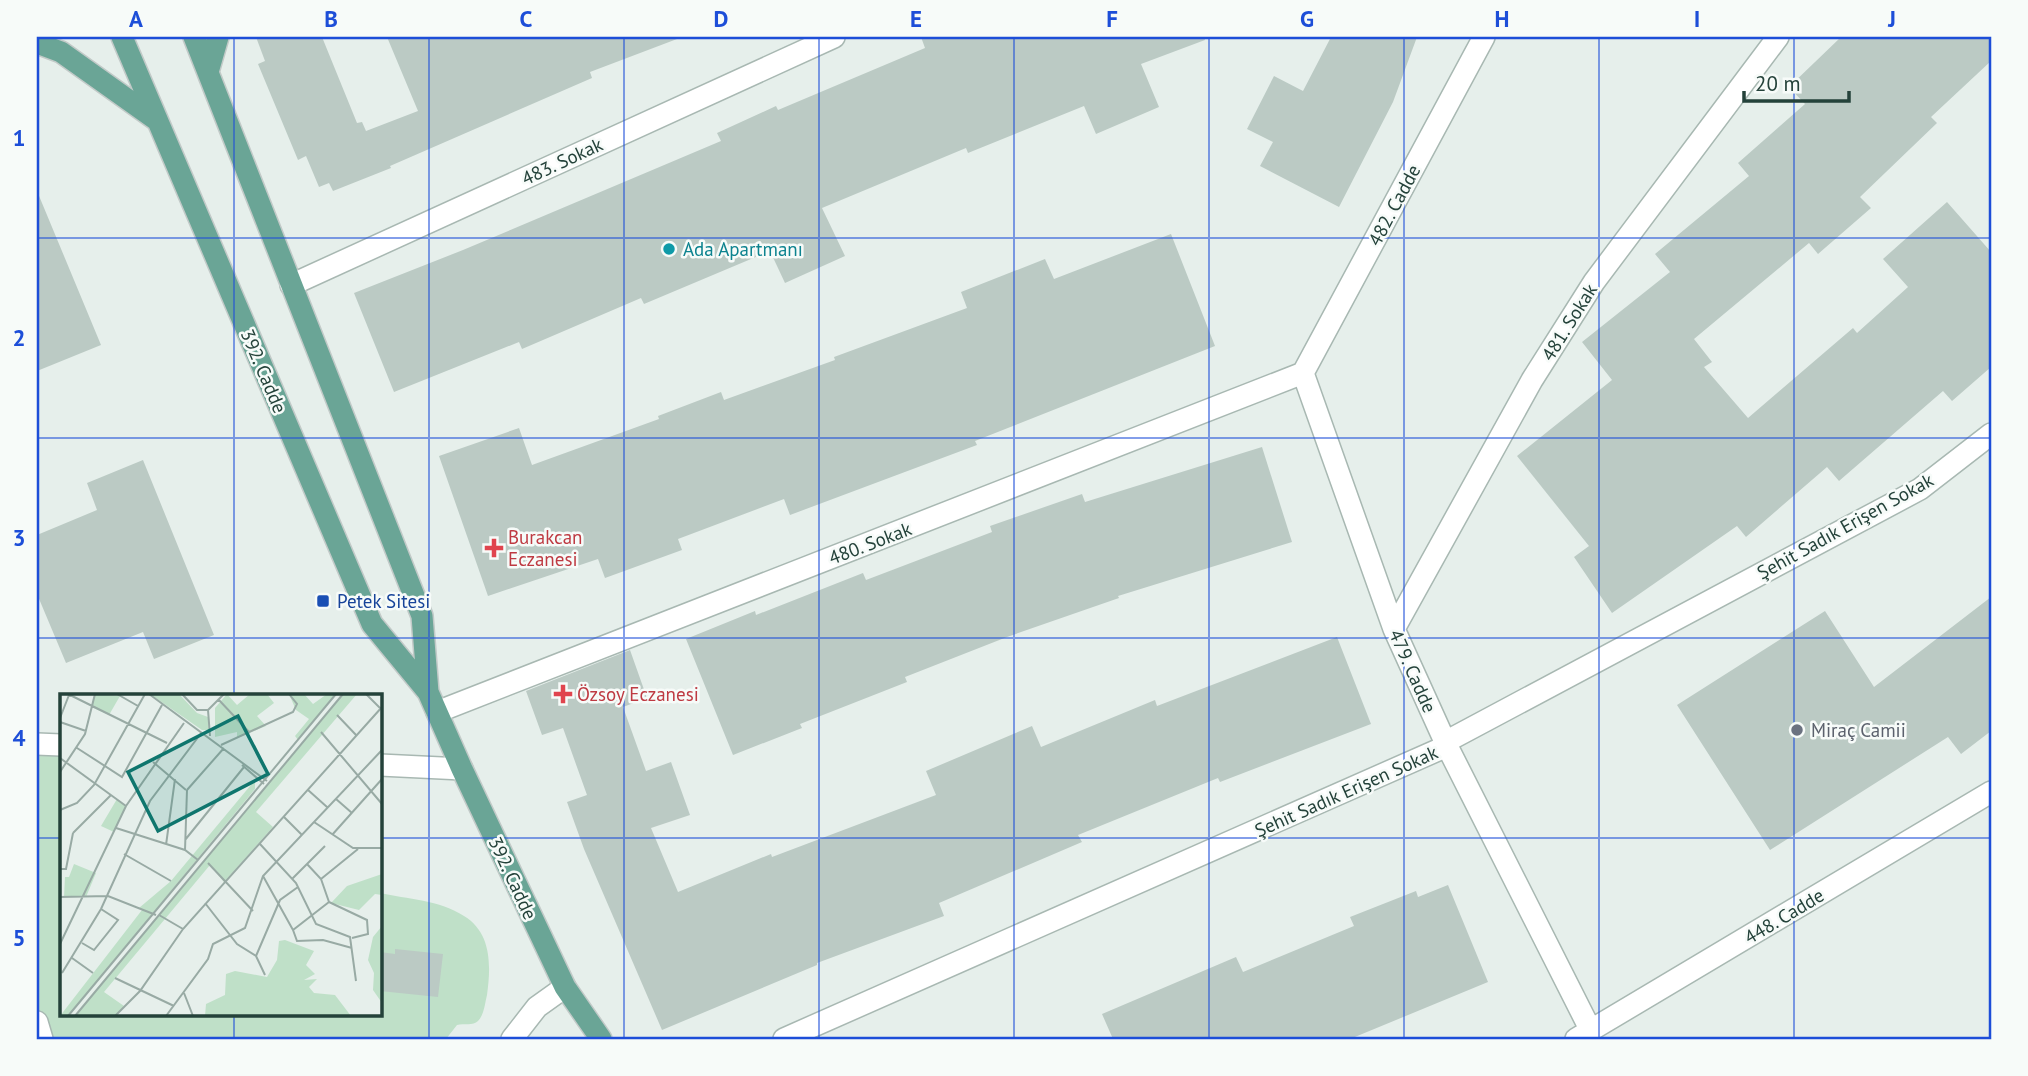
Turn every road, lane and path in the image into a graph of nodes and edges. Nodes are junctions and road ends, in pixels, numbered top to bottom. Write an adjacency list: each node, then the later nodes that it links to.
1 (122, 37): 9 (main road, 392. Cadde)
2 (194, 37): 8 (main road, 392. Cadde)
3 (218, 37): 8 (main road)
4 (834, 37): 10 (street, 483. Sokak)
5 (1484, 37): 11 (street, 482. Cadde)
6 (1777, 37): 13 (street, 481. Sokak)
7 (37, 43): 9 (main road)
8 (208, 72): 10 (main road, 392. Cadde)
9 (157, 121): 14 (main road, 392. Cadde)
10 (291, 285): 14 (main road, 392. Cadde)
11 (1303, 373): 13 (street, 479. Cadde); 14 (street, 480. Sokak)
12 (1991, 434): 17 (street, Şehit Sadık Erişen Sokak)
13 (1394, 629): 17 (street, 479. Cadde)
14 (432, 702): 19 (main road, 392. Cadde)
15 (37, 744): 16 (street)
16 (60, 745)
17 (1447, 746): 23 (street, 479. Cadde); 27 (street, Şehit Sadık Erişen Sokak)
18 (382, 765): 19 (street)
19 (462, 769): 21 (main road, 392. Cadde)
20 (1991, 792): 23 (street, 448. Cadde)
21 (565, 987): 25 (street); 26 (main road, 392. Cadde)
22 (37, 1022): 24 (street)
23 (1583, 1035)
24 (42, 1039)
25 (512, 1039)
26 (601, 1039)
27 (784, 1039)

